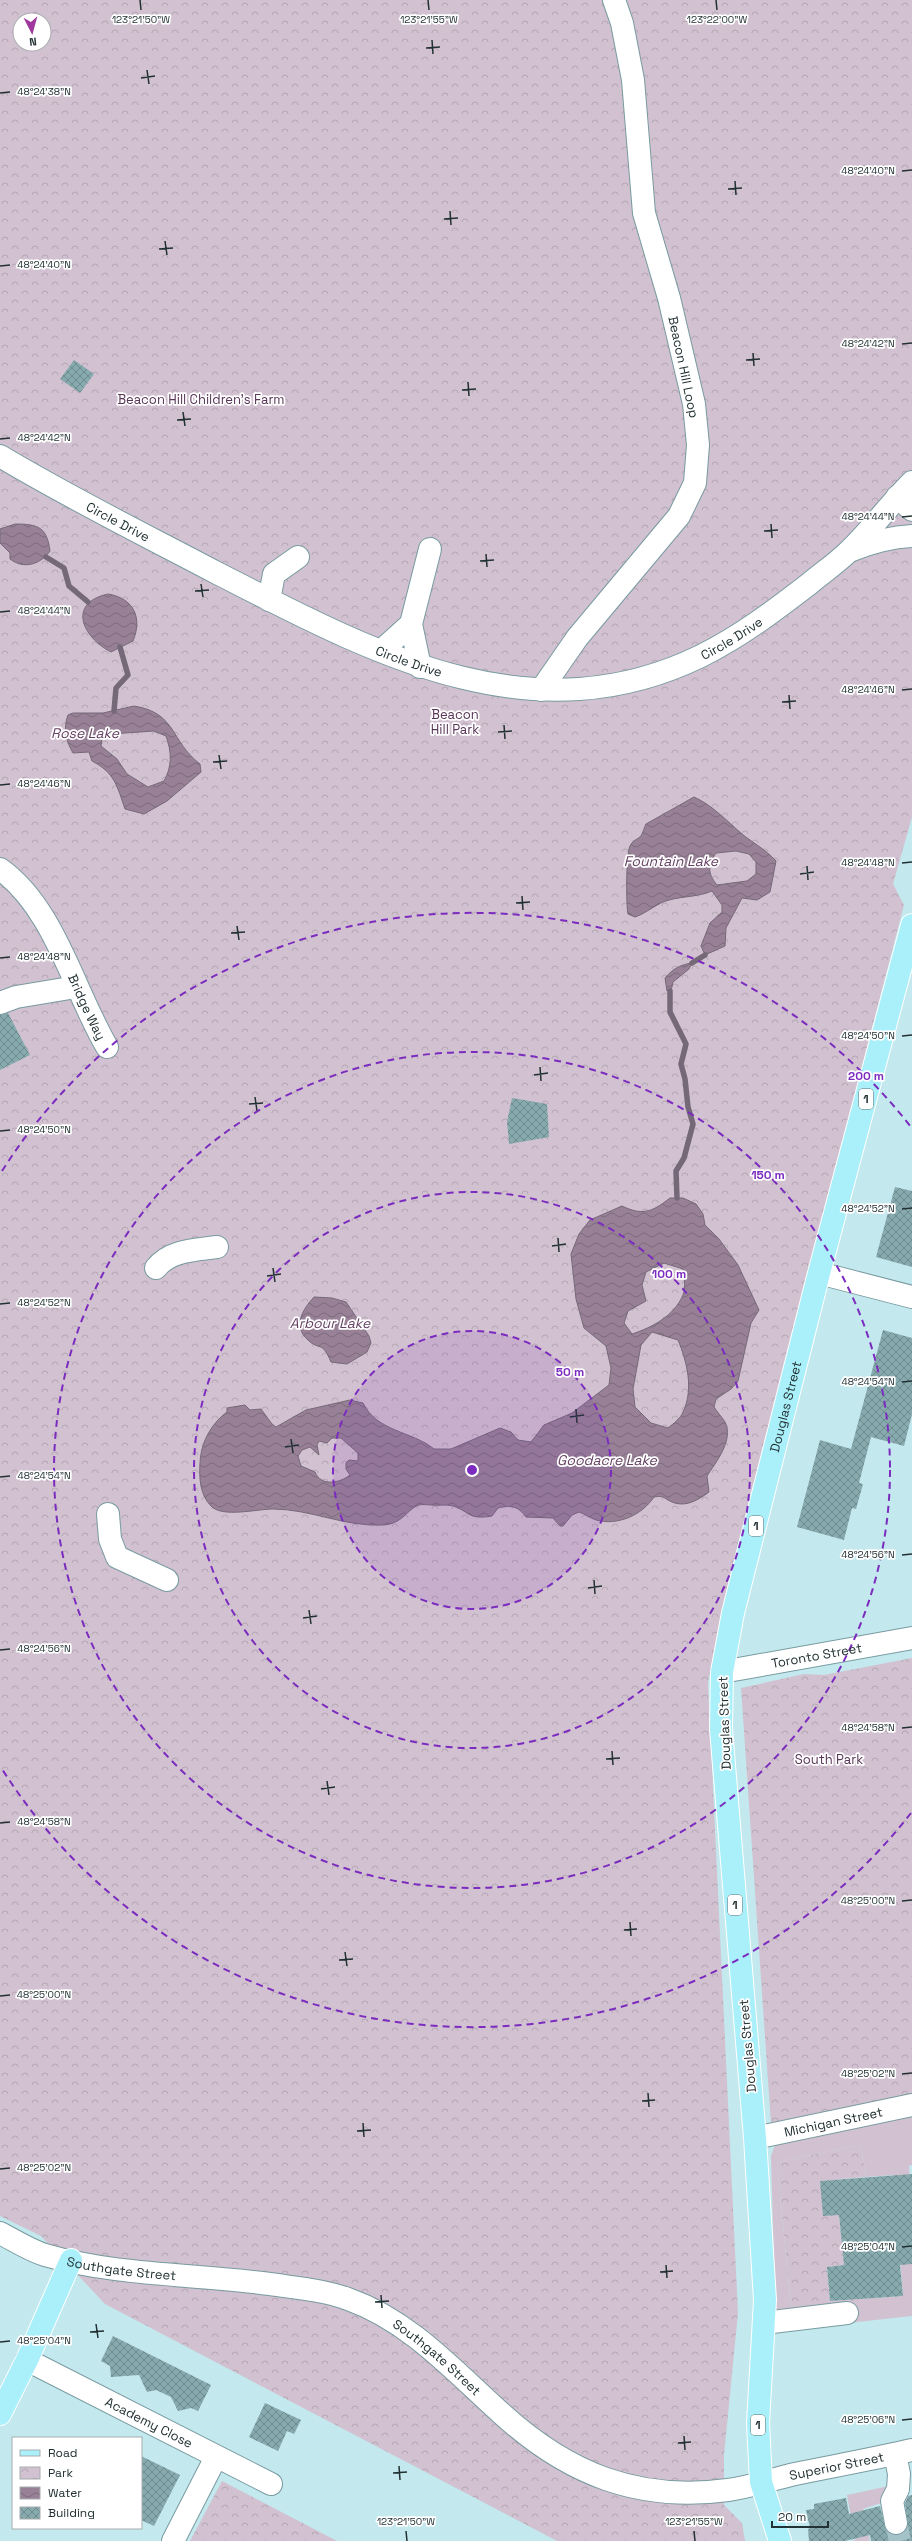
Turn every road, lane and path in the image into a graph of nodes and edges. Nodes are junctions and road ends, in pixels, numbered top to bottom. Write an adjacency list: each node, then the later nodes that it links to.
1 (614, 0): 13 (street, Beacon Hill Loop)
2 (0, 456): 9 (street, Circle Drive)
3 (912, 482): 4 (street, Circle Drive)
4 (904, 504): 7 (street, Circle Drive)
5 (912, 536): 7 (street, Circle Drive)
6 (430, 549): 10 (street)
7 (849, 551): 13 (street, Circle Drive)
8 (298, 557): 9 (street)
9 (269, 600): 11 (street, Circle Drive)
10 (411, 624): 11 (street); 12 (street)
11 (380, 651): 12 (street, Circle Drive)
12 (420, 667): 13 (street, Circle Drive)
13 (541, 690)
14 (0, 869): 16 (street, Bridge Way)
15 (912, 925): 21 (main road, Douglas Street / 1)
16 (76, 987): 17 (street); 18 (street, Bridge Way)
17 (0, 1003)
18 (107, 1047)
19 (217, 1247): 20 (street)
20 (156, 1268)
21 (819, 1273): 22 (street); 26 (main road, Douglas Street / 1)
22 (912, 1298)
23 (108, 1514): 24 (street)
24 (167, 1580)
25 (912, 1638): 26 (street, Toronto Street)
26 (722, 1672): 28 (main road, Douglas Street / 1)
27 (912, 2105): 28 (street, Michigan Street)
28 (755, 2138): 32 (main road, Douglas Street / 1)
29 (0, 2233): 30 (street, Southgate Street)
30 (71, 2260): 33 (main road); 37 (street, Southgate Street)
31 (847, 2313): 32 (street)
32 (764, 2323): 37 (main road, Douglas Street / 1)
33 (27, 2360): 34 (main road); 36 (street, Academy Close)
34 (0, 2414)
35 (904, 2452): 37 (street, Superior Street); 39 (street)
36 (216, 2457): 38 (street, Academy Close); 41 (street)
37 (761, 2482): 40 (main road, Douglas Street / 1)
38 (271, 2484)
39 (896, 2523)
40 (777, 2539)
41 (173, 2541)

